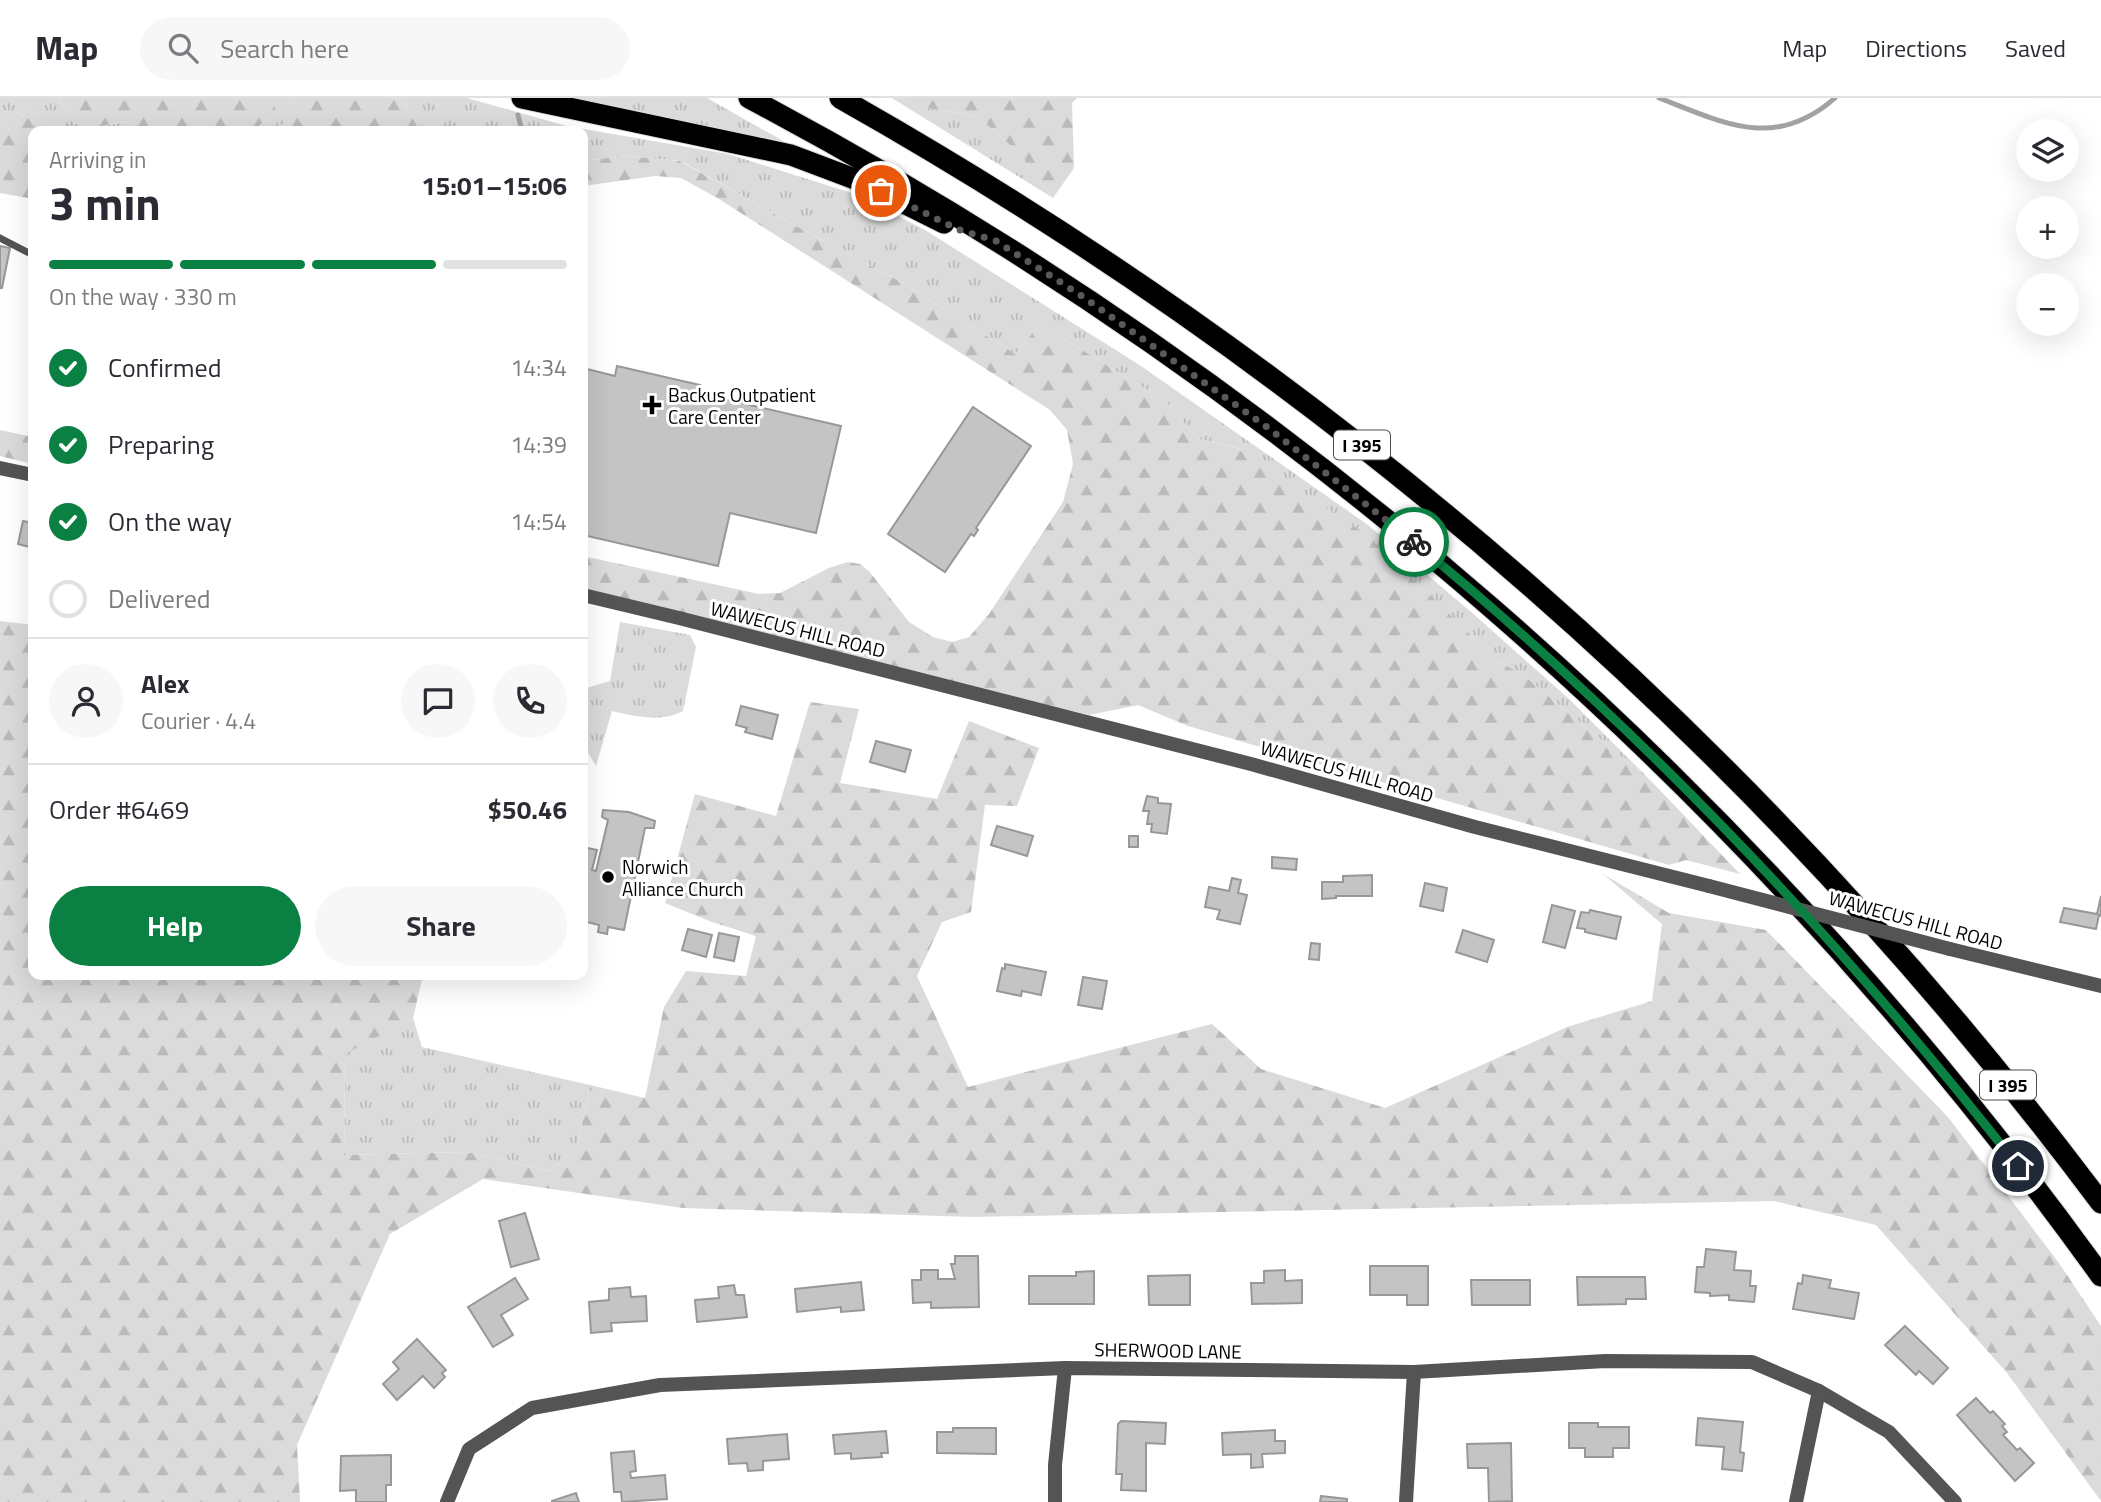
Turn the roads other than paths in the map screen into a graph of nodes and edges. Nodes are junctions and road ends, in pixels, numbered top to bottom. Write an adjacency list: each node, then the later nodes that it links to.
1 (522, 98): 5 (highway)
2 (749, 98): 5 (highway, I 395)
3 (840, 98): 13 (highway, I 395)
4 (0, 238): 7 (lane)
5 (996, 241): 14 (highway, I 395)
6 (28, 249): 7 (lane)
7 (23, 250): 8 (lane)
8 (28, 252)
9 (0, 468): 10 (street)
10 (28, 474)
11 (588, 597): 12 (street, WAWECUS HILL ROAD, bridge)
12 (2101, 986)
13 (2101, 1203)
14 (2101, 1276)
15 (1065, 1368): 16 (street, SHERWOOD LANE); 18 (street, SHERWOOD LANE); 19 (street)
16 (1415, 1372): 17 (street, SHERWOOD LANE); 20 (street)
17 (1819, 1391): 21 (street); 22 (street, SHERWOOD LANE)
18 (447, 1502)
19 (1055, 1502)
20 (1406, 1502)
21 (1796, 1502)
22 (1955, 1502)

